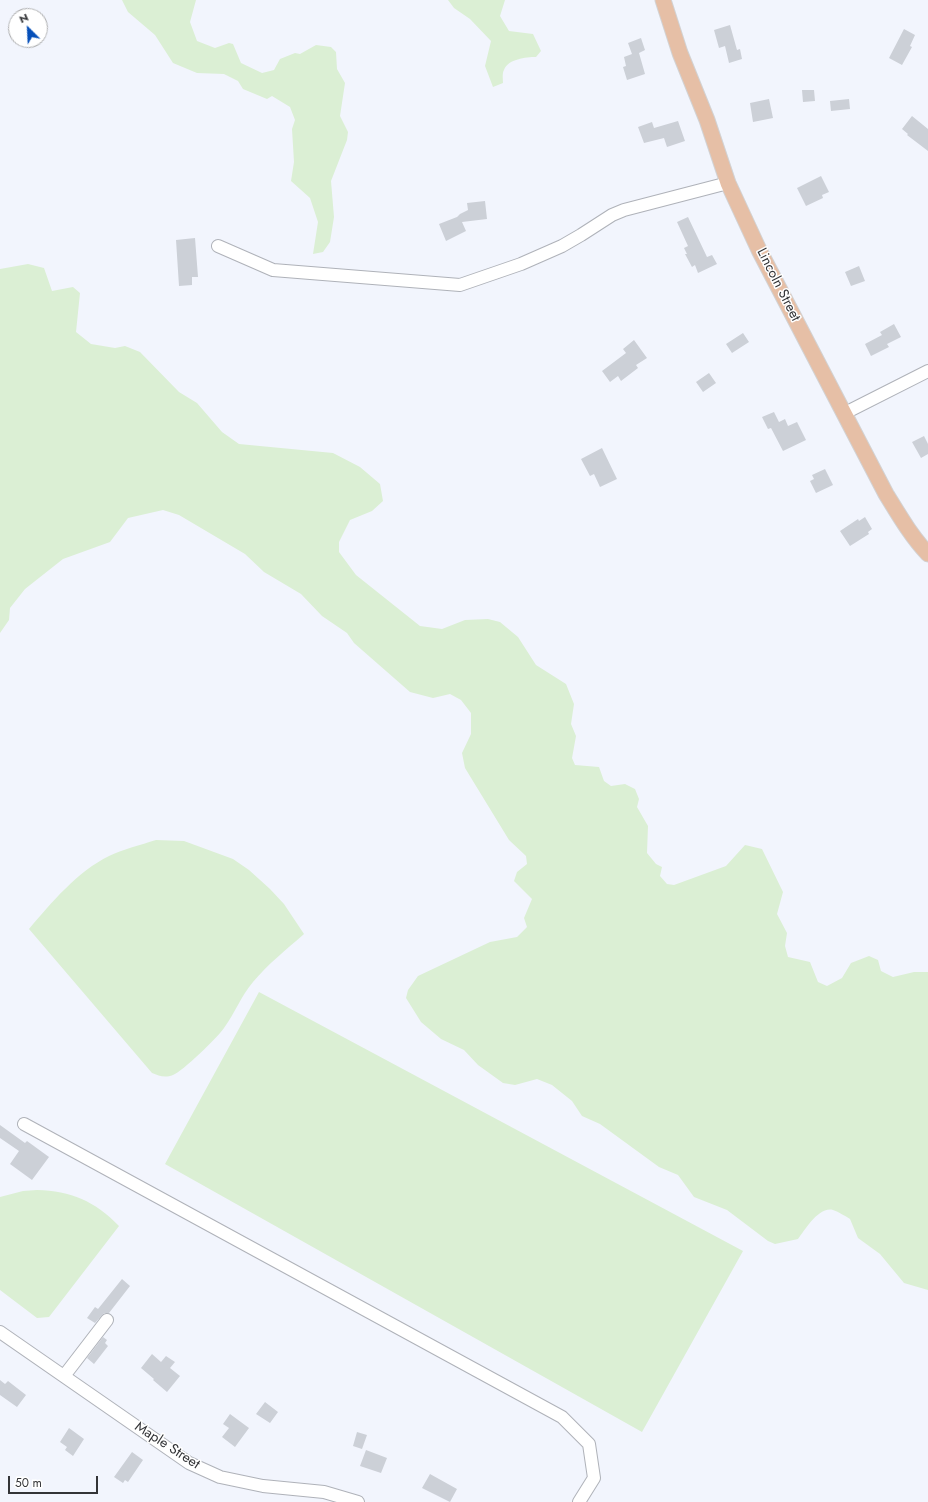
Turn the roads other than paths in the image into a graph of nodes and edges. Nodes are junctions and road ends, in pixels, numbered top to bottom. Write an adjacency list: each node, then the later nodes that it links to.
1 (663, 0): 2 (main road, Lincoln Street)
2 (728, 183): 3 (street); 5 (main road, Lincoln Street)
3 (218, 246)
4 (928, 371): 5 (street)
5 (844, 412): 6 (main road, Lincoln Street)
6 (928, 554)
7 (24, 1124): 12 (street)
8 (107, 1320): 10 (street)
9 (0, 1332): 10 (street, Maple Street)
10 (64, 1376): 11 (street, Maple Street)
11 (358, 1502)
12 (579, 1502)

